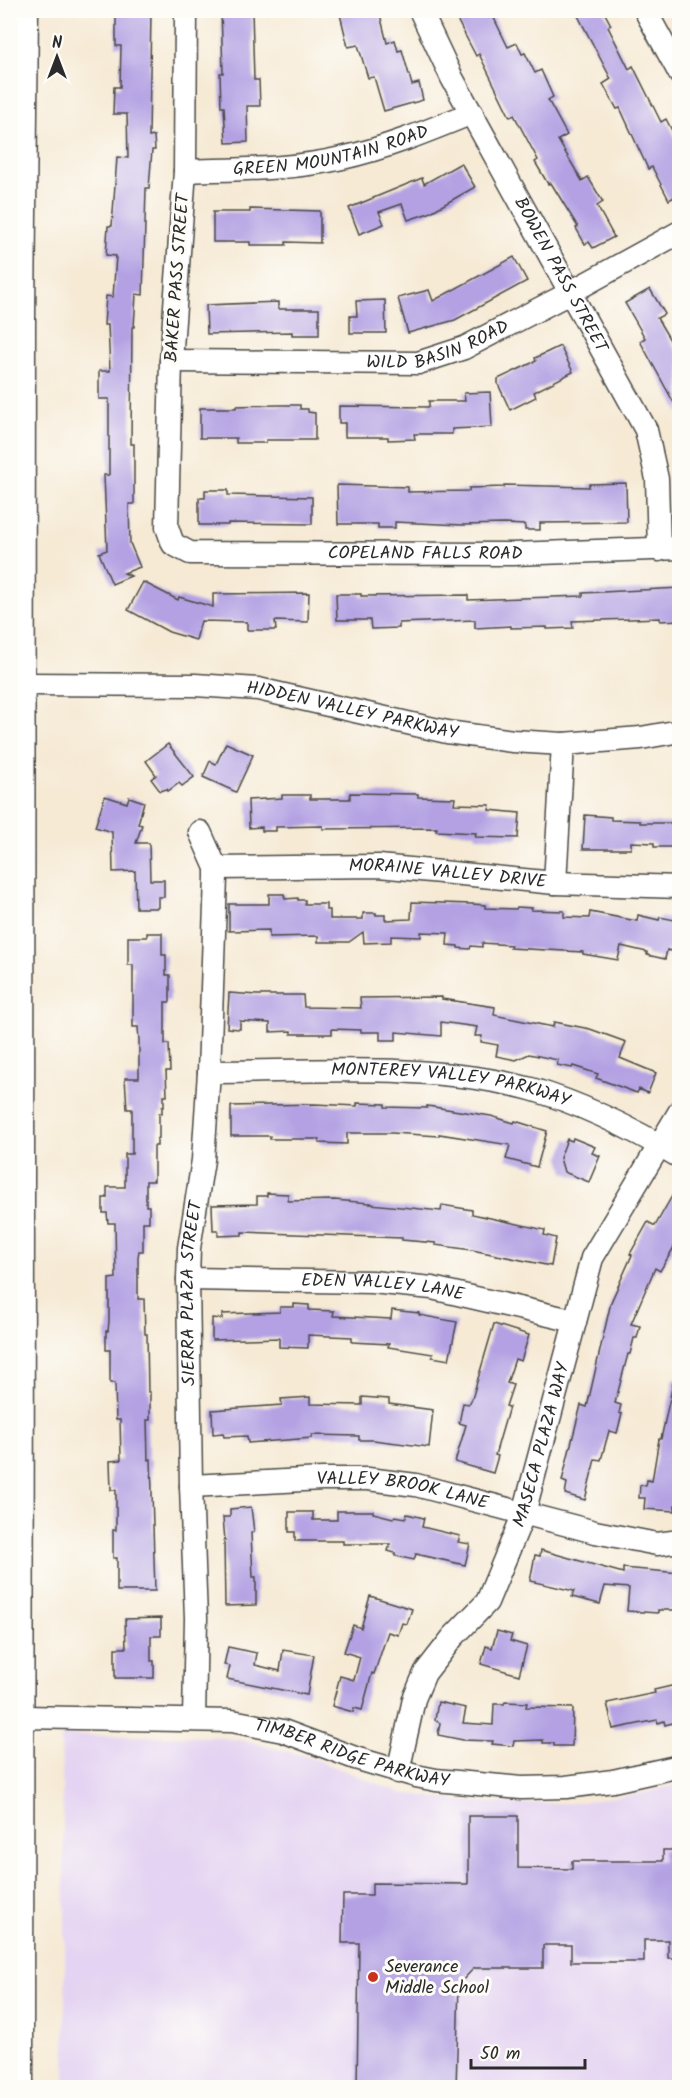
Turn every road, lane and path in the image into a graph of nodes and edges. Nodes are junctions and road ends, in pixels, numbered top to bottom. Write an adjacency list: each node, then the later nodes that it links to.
1 (27, 10): 13 (street)
2 (186, 10): 7 (street, BAKER PASS STREET)
3 (420, 10): 6 (street, BOWEN PASS STREET)
4 (645, 10): 5 (street)
5 (680, 74)
6 (472, 113): 7 (street, GREEN MOUNTAIN ROAD); 9 (street, BOWEN PASS STREET)
7 (185, 171): 10 (street, BAKER PASS STREET)
8 (680, 232): 9 (street, WILD BASIN ROAD)
9 (572, 292): 10 (street, WILD BASIN ROAD); 12 (street, BOWEN PASS STREET)
10 (171, 361): 11 (street, BAKER PASS STREET)
11 (173, 544): 12 (street, COPELAND FALLS ROAD)
12 (669, 549)
13 (23, 684): 15 (street, HIDDEN VALLEY PARKWAY); 29 (street)
14 (680, 732): 15 (street, HIDDEN VALLEY PARKWAY)
15 (563, 744): 18 (street)
16 (200, 832): 17 (street)
17 (216, 868): 18 (street, MORAINE VALLEY DRIVE); 20 (street, SIERRA PLAZA STREET)
18 (555, 883): 19 (street, MORAINE VALLEY DRIVE)
19 (680, 888)
20 (209, 1072): 22 (street, MONTEREY VALLEY PARKWAY); 24 (street, SIERRA PLAZA STREET)
21 (680, 1111): 22 (street, MASECA PLAZA WAY)
22 (660, 1145): 23 (street, MONTEREY VALLEY PARKWAY); 25 (street, MASECA PLAZA WAY)
23 (680, 1157)
24 (188, 1278): 25 (street, EDEN VALLEY LANE); 26 (street, SIERRA PLAZA STREET)
25 (575, 1321): 27 (street, MASECA PLAZA WAY)
26 (191, 1486): 27 (street, VALLEY BROOK LANE); 30 (street, SIERRA PLAZA STREET)
27 (524, 1513): 28 (street, VALLEY BROOK LANE); 32 (street, MASECA PLAZA WAY)
28 (680, 1541)
29 (23, 1717): 30 (street, TIMBER RIDGE PARKWAY); 33 (street)
30 (194, 1719): 32 (street, TIMBER RIDGE PARKWAY)
31 (680, 1766): 32 (street, TIMBER RIDGE PARKWAY)
32 (398, 1772)
33 (22, 2088)

